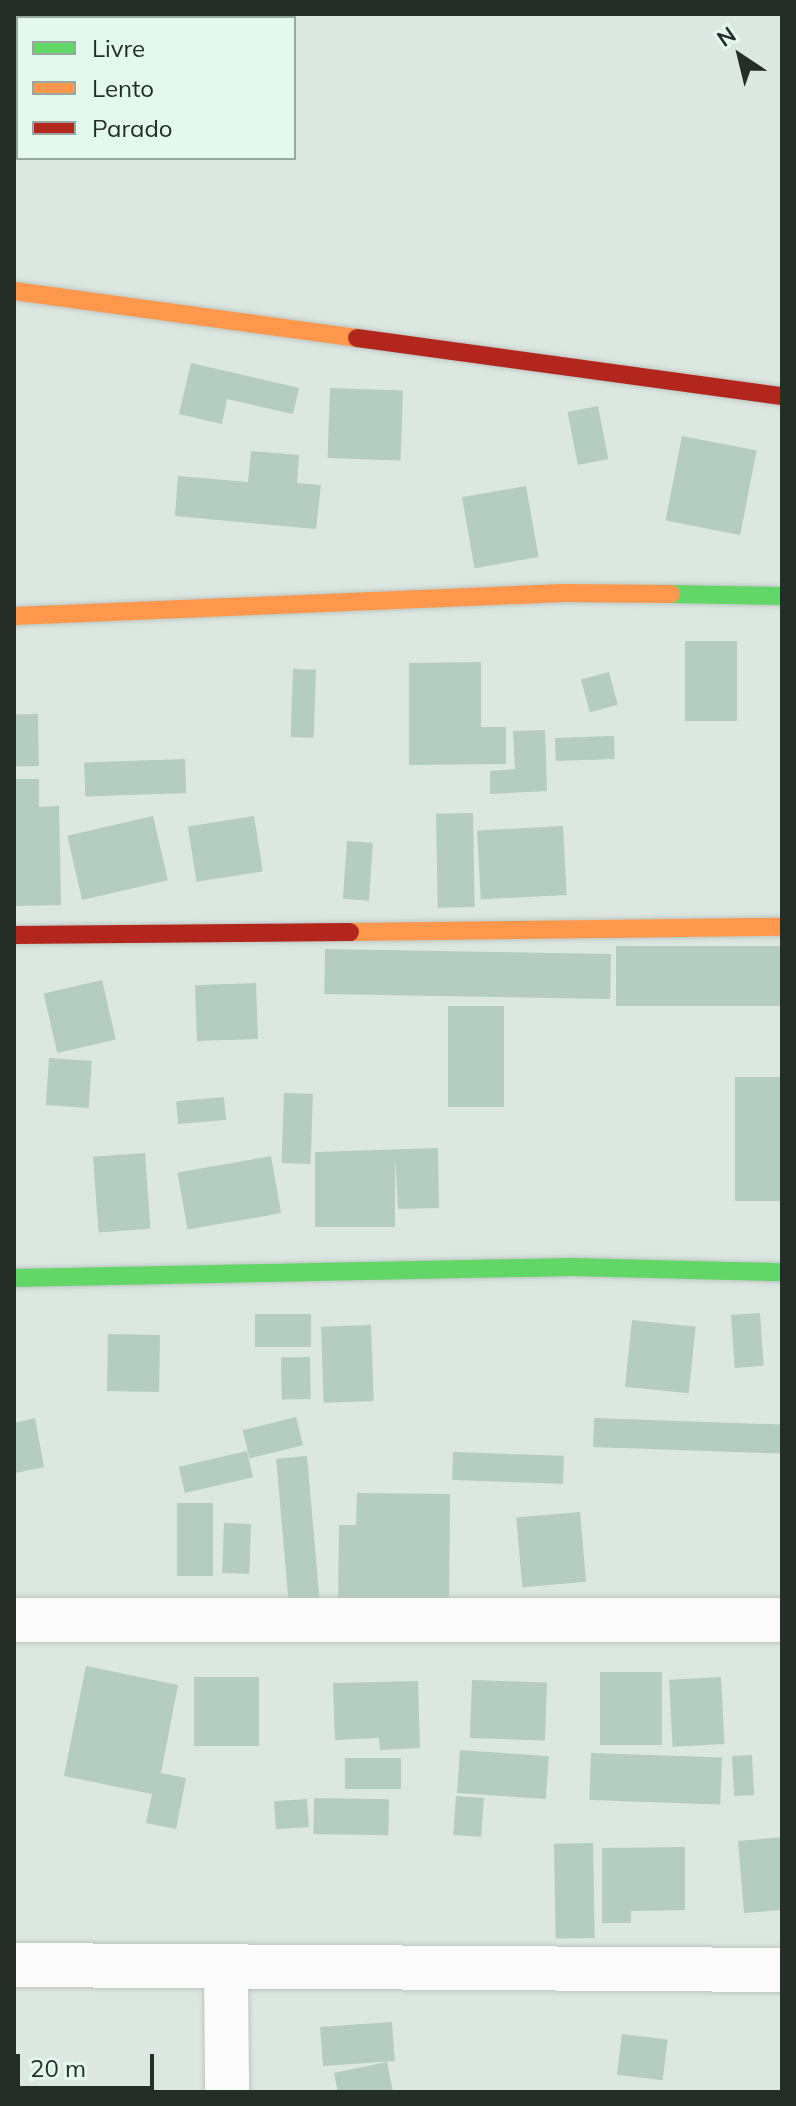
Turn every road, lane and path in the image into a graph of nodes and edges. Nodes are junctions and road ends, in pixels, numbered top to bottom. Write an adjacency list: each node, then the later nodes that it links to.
1 (14, 291): 2 (street)
2 (782, 396)
3 (782, 596): 4 (street)
4 (14, 616)
5 (782, 927): 6 (street)
6 (14, 935)
7 (782, 1272): 8 (street)
8 (14, 1278)
9 (14, 1620): 10 (street)
10 (782, 1620)
11 (14, 1965): 12 (street)
12 (226, 1966): 13 (street); 14 (street)
13 (782, 1970)
14 (227, 2092)

